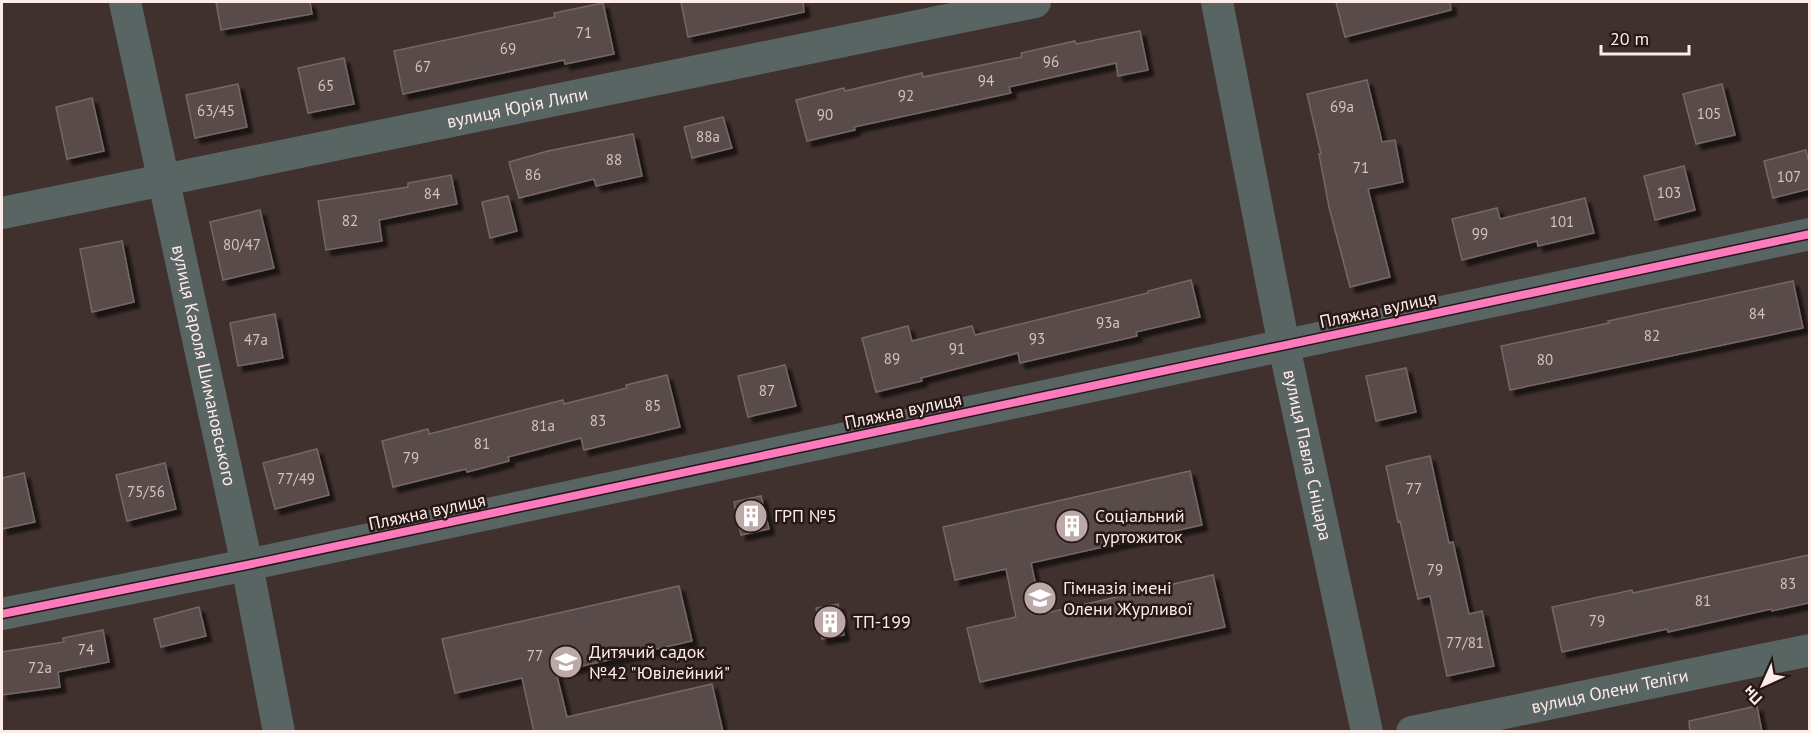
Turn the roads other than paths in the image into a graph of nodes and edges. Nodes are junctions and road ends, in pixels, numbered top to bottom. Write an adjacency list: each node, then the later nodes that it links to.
1 (125, 2): 4 (street, вулиця Кароля Шимановського)
2 (1035, 2): 4 (street, вулиця Юрія Липи)
3 (1217, 2): 7 (street, вулиця Павла Сніцара)
4 (163, 180): 5 (street, вулиця Юрія Липи); 8 (street, вулиця Кароля Шимановського)
5 (2, 213)
6 (1809, 234): 7 (street, Пляжна вулиця)
7 (1284, 346): 8 (street, Пляжна вулиця); 12 (street, вулиця Павла Сніцара)
8 (247, 565): 9 (street, Пляжна вулиця); 11 (street, вулиця Кароля Шимановського)
9 (2, 614)
10 (1809, 650): 13 (street, вулиця Олени Теліги)
11 (279, 732)
12 (1367, 732)
13 (1412, 732)

